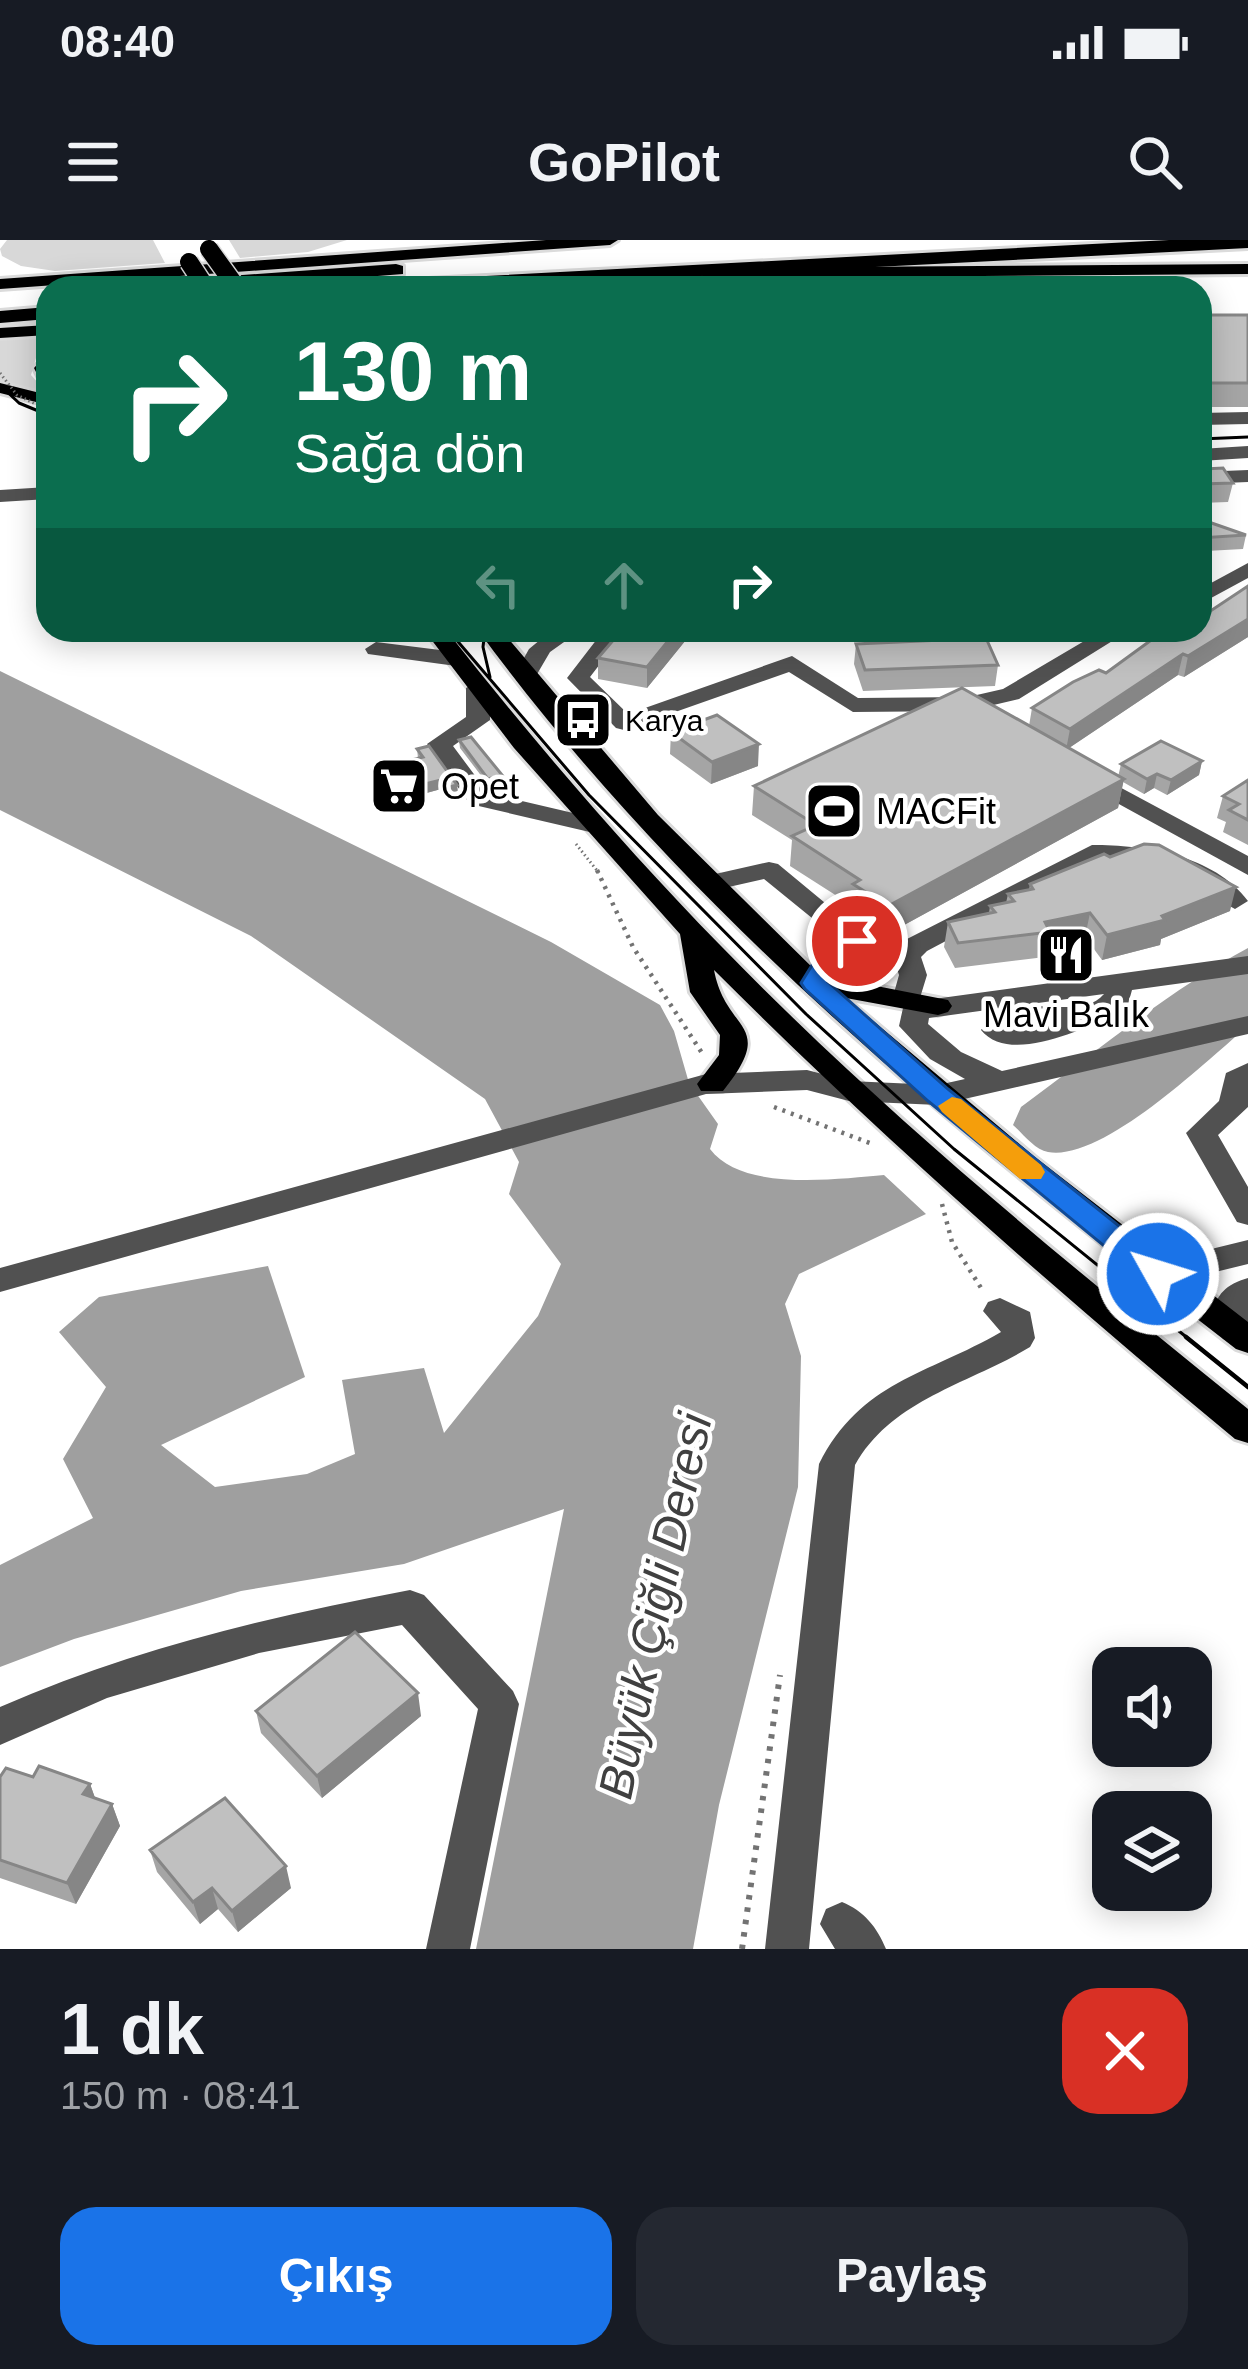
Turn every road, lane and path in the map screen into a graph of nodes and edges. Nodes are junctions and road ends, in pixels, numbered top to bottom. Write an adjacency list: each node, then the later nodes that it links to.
1 (356, 240): 8 (main road)
2 (610, 240): 8 (main road)
3 (927, 240): 16 (highway)
4 (1248, 242): 17 (highway)
5 (213, 244): 15 (main road, bridge)
6 (179, 254): 14 (main road, bridge)
7 (0, 263): 12 (main road)
8 (246, 266): 13 (main road)
9 (1248, 267): 10 (highway)
10 (1168, 269): 11 (main road)
11 (881, 271): 18 (main road); 19 (main road)
12 (81, 276)
13 (175, 276)
14 (196, 276)
15 (228, 276)
16 (236, 276)
17 (555, 276)
18 (792, 276)
19 (828, 276)
20 (36, 283): 21 (main road)
21 (0, 284)
22 (36, 297): 23 (highway)
23 (0, 299)
24 (36, 314): 25 (highway)
25 (0, 316)
26 (36, 331): 27 (main road)
27 (0, 333)
28 (0, 373): 31 (path, bridge)
29 (0, 388): 30 (main road)
30 (36, 397)
31 (36, 404)
32 (1248, 418): 33 (street)
33 (1212, 419)
34 (1248, 443): 35 (street)
35 (1212, 444)
36 (1248, 456): 37 (street)
37 (1212, 458)
38 (1248, 476): 39 (street)
39 (1212, 478)
40 (36, 494): 41 (street)
41 (0, 496)
42 (1248, 554): 44 (street)
43 (1248, 569): 45 (street)
44 (1212, 575)
45 (1212, 591)
46 (382, 642): 53 (street)
47 (444, 642): 53 (main road)
48 (498, 642): 54 (main road)
49 (545, 642): 54 (street)
50 (603, 642): 51 (street)
51 (1099, 642)
52 (1125, 642): 56 (street)
53 (456, 658): 55 (main road)
54 (525, 676): 61 (main road)
55 (478, 688): 58 (street); 59 (main road)
56 (988, 722)
57 (1068, 767): 60 (street)
58 (550, 815): 59 (street); 73 (path)
59 (593, 824): 63 (main road)
60 (1248, 867)
61 (711, 884): 66 (main road); 66 (street)
62 (1235, 901): 67 (street)
63 (693, 933): 73 (main road); 74 (main road)
64 (1248, 965): 65 (street)
65 (1119, 982): 68 (street); 69 (street)
66 (814, 983): 67 (main road); 75 (main road)
67 (906, 1000): 68 (main road)
68 (938, 1006): 72 (street)
69 (1084, 1018)
70 (1248, 1025): 72 (street)
71 (1248, 1072): 78 (street)
72 (996, 1079): 75 (street)
73 (714, 1084): 74 (street); 81 (street)
74 (849, 1090): 75 (street); 85 (main road)
75 (938, 1095): 80 (main road)
76 (762, 1102): 77 (path)
77 (885, 1150)
78 (1248, 1214)
79 (1248, 1252): 80 (street)
80 (1158, 1274): 84 (main road)
81 (0, 1280)
82 (1248, 1290): 84 (street)
83 (1000, 1311): 88 (street)
84 (1242, 1335)
85 (1248, 1429)
86 (0, 1726): 87 (street)
87 (448, 1949)
88 (787, 1949)

